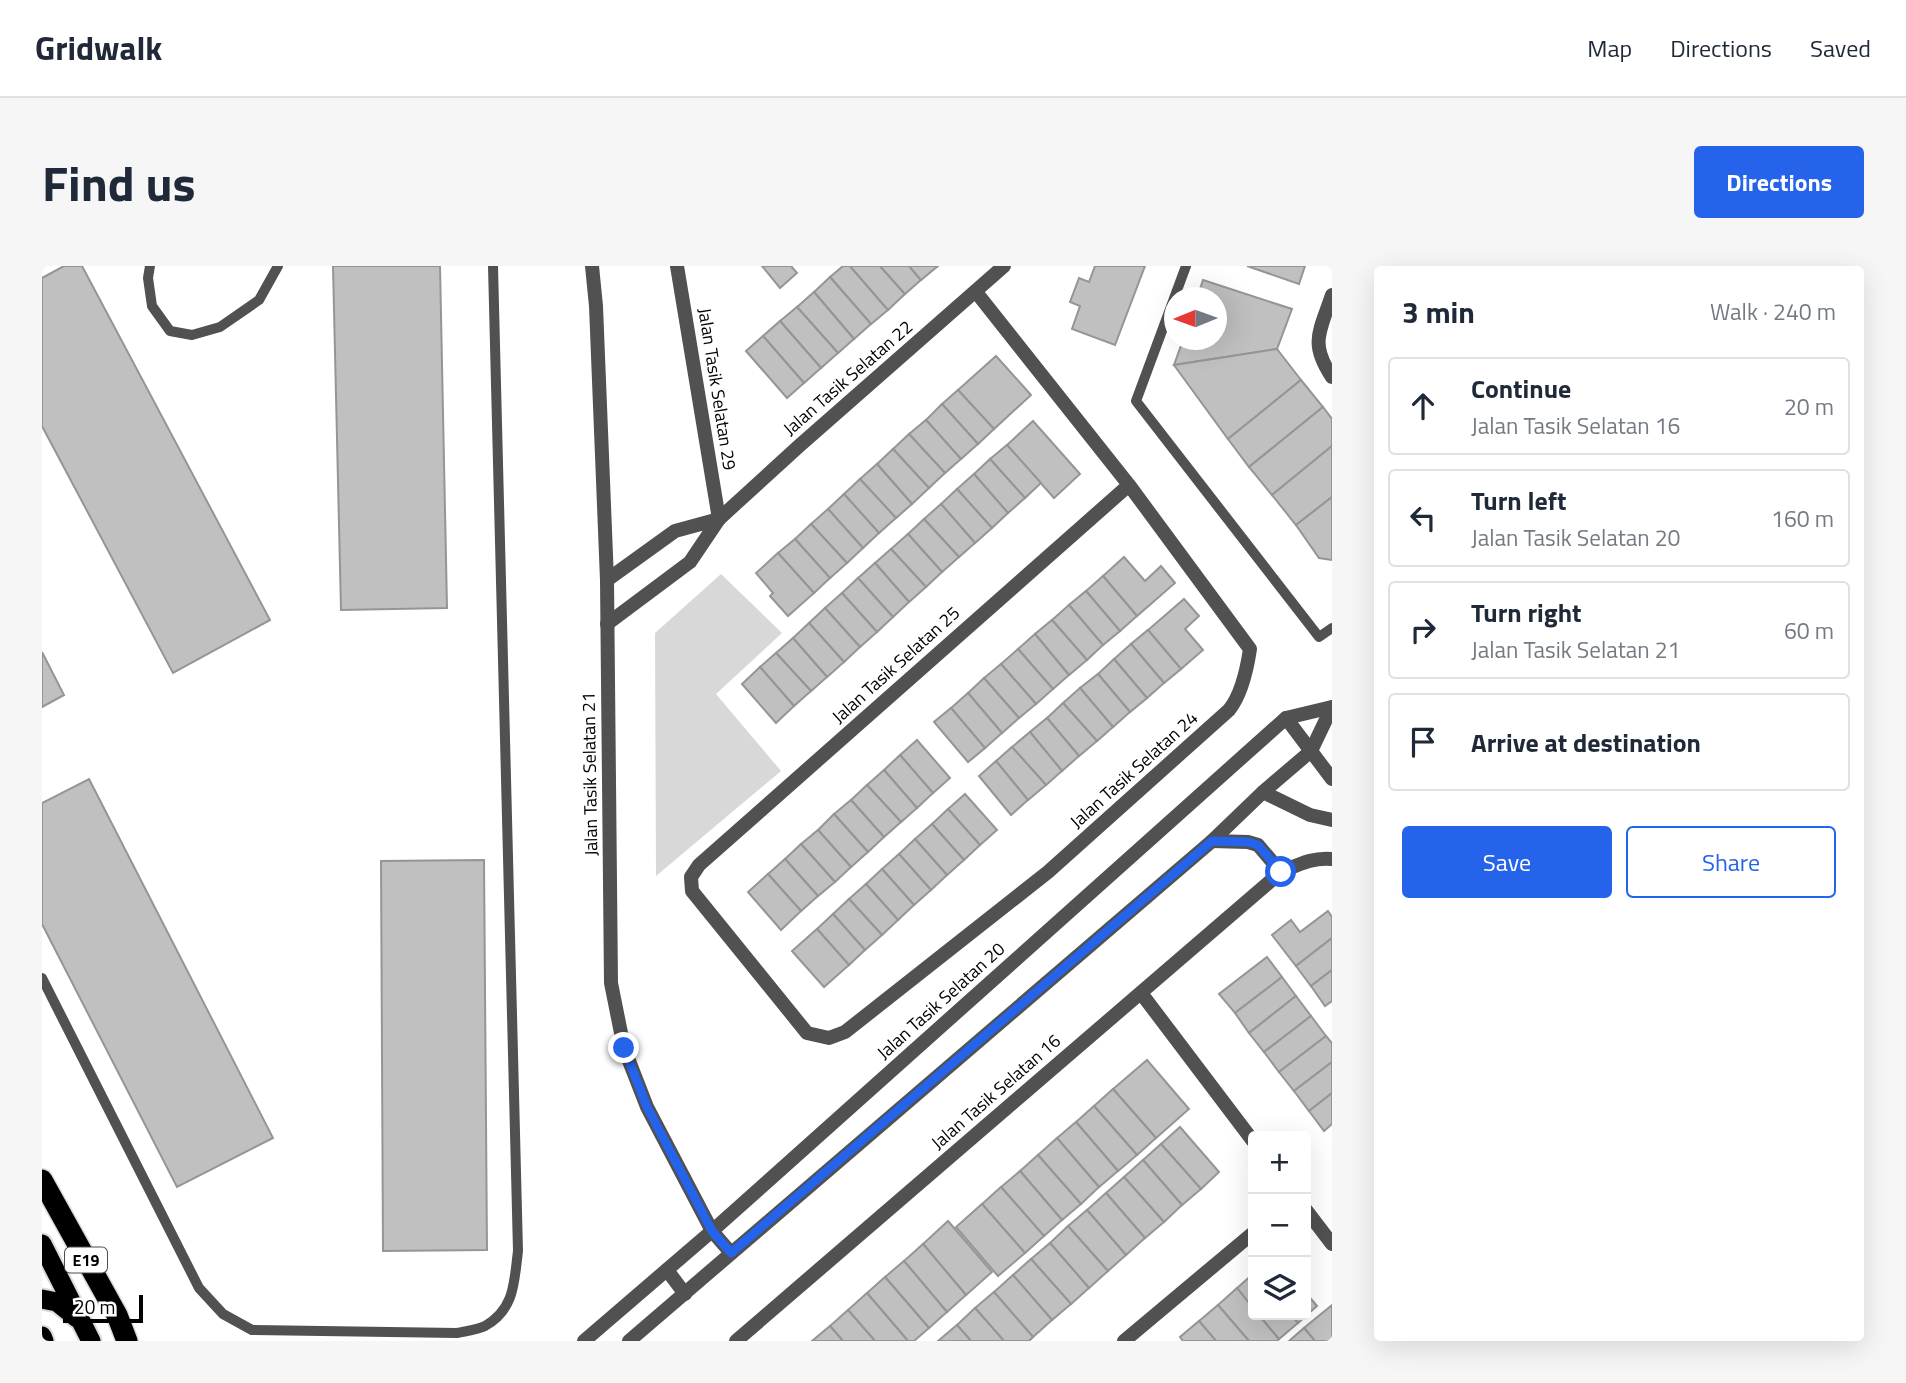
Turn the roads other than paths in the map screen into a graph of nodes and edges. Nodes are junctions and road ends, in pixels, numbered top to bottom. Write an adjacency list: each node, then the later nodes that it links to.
1 (150, 266): 2 (lane)
2 (278, 266)
3 (493, 266): 26 (lane)
4 (592, 266): 13 (street, Jalan Tasik Selatan 21)
5 (677, 266): 12 (street, Jalan Tasik Selatan 29)
6 (1004, 266): 8 (street, Jalan Tasik Selatan 22)
7 (1186, 266): 15 (lane)
8 (976, 292): 11 (street, Jalan Tasik Selatan 24); 12 (street, Jalan Tasik Selatan 22)
9 (1332, 295): 10 (street)
10 (1332, 377)
11 (1129, 485): 25 (street, Jalan Tasik Selatan 25); 25 (street, Jalan Tasik Selatan 24)
12 (719, 519): 13 (street, Jalan Tasik Selatan 22); 14 (street, Jalan Tasik Selatan 22)
13 (607, 580): 14 (street, Jalan Tasik Selatan 21)
14 (607, 624): 31 (street, Jalan Tasik Selatan 21)
15 (1332, 628)
16 (1332, 707): 17 (street, Jalan Tasik Selatan 20); 18 (street, Jalan Tasik Selatan 20)
17 (1286, 718): 18 (street); 31 (street, Jalan Tasik Selatan 20)
18 (1311, 751): 19 (street); 20 (street, Jalan Tasik Selatan 20)
19 (1332, 779)
20 (1263, 792): 21 (street); 22 (street, Jalan Tasik Selatan 20)
21 (1332, 820)
22 (1212, 841): 24 (street); 35 (street, Jalan Tasik Selatan 20)
23 (1332, 859): 24 (street, Jalan Tasik Selatan 16)
24 (1281, 872): 27 (street, Jalan Tasik Selatan 16)
25 (691, 877)
26 (42, 978)
27 (1142, 993): 28 (street); 46 (street, Jalan Tasik Selatan 16)
28 (1248, 1134)
29 (42, 1181): 43 (highway, E19)
30 (1311, 1217): 34 (street)
31 (712, 1231): 35 (street, Jalan Tasik Selatan 21); 36 (street, Jalan Tasik Selatan 20)
32 (1248, 1237): 47 (street)
33 (42, 1244): 39 (highway)
34 (1332, 1244)
35 (731, 1253): 37 (street, Jalan Tasik Selatan 20)
36 (667, 1270): 37 (street); 44 (street, Jalan Tasik Selatan 20)
37 (685, 1294): 45 (street, Jalan Tasik Selatan 20)
38 (42, 1299): 39 (highway)
39 (80, 1320): 42 (highway)
40 (42, 1336): 41 (highway)
41 (44, 1341)
42 (91, 1341)
43 (127, 1341)
44 (584, 1341)
45 (629, 1341)
46 (736, 1341)
47 (1124, 1341)

